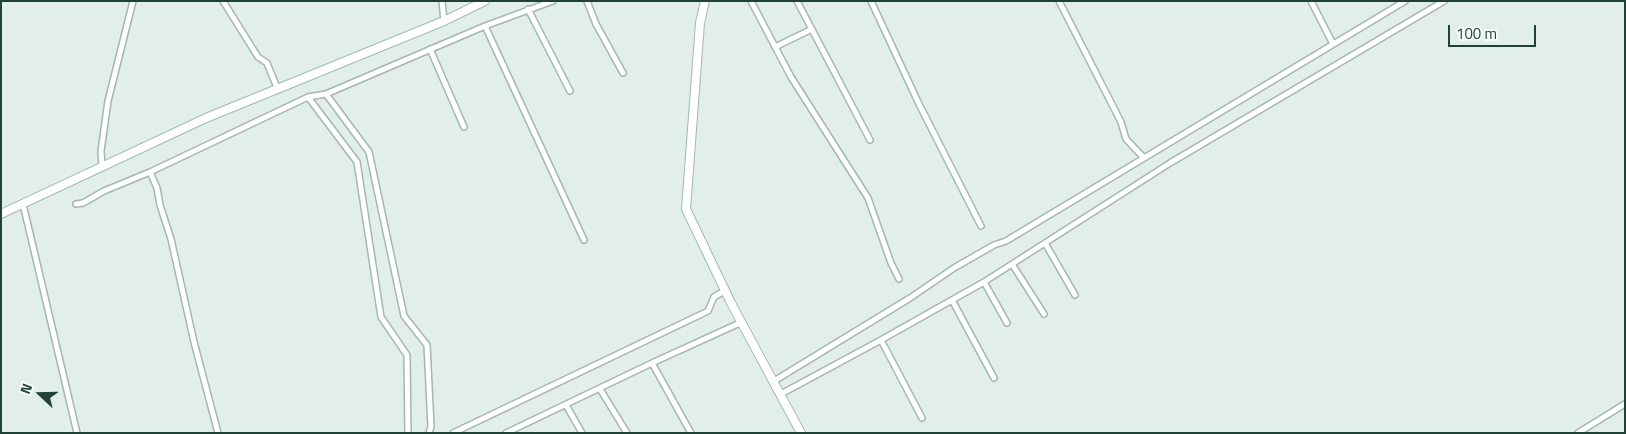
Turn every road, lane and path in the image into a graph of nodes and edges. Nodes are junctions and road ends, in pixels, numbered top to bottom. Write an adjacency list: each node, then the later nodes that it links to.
1 (133, 1): 30 (street)
2 (223, 1): 23 (street)
3 (442, 1): 16 (street)
4 (485, 1): 16 (street)
5 (553, 1): 15 (street)
6 (587, 1): 22 (street)
7 (705, 1): 41 (street)
8 (751, 1): 20 (street)
9 (798, 1): 18 (street)
10 (871, 1): 35 (street)
11 (1059, 1): 29 (street)
12 (1311, 1): 19 (street)
13 (1405, 1): 19 (street)
14 (1444, 1): 37 (street)
15 (528, 9): 17 (street); 24 (street)
16 (444, 21): 23 (street)
17 (485, 26): 21 (street); 36 (street)
18 (812, 29): 20 (street); 28 (street)
19 (1333, 44): 29 (street)
20 (776, 47): 39 (street)
21 (430, 49): 25 (street); 27 (street)
22 (623, 73)
23 (278, 90): 30 (street)
24 (570, 91)
25 (326, 94): 26 (street); 59 (street)
26 (308, 97): 31 (street); 58 (street)
27 (464, 127)
28 (870, 140)
29 (1144, 158): 50 (street)
30 (102, 167): 32 (street)
31 (150, 172): 33 (street); 57 (street)
32 (22, 204): 34 (street); 56 (street)
33 (76, 204)
34 (1, 214)
35 (981, 226)
36 (584, 240)
37 (1045, 243): 38 (street); 42 (street)
38 (1012, 264): 40 (street); 44 (street)
39 (899, 279)
40 (984, 282): 43 (street); 46 (street)
41 (726, 290): 45 (street); 60 (street)
42 (1075, 295)
43 (952, 300): 47 (street); 49 (street)
44 (1044, 314)
45 (742, 322): 48 (street); 50 (street)
46 (1007, 323)
47 (881, 340): 52 (street); 55 (street)
48 (652, 363): 51 (street); 64 (street)
49 (994, 378)
50 (774, 381): 52 (street)
51 (600, 389): 54 (street); 63 (street)
52 (781, 394): 65 (street)
53 (1625, 404): 66 (street)
54 (566, 405): 61 (street); 62 (street)
55 (922, 418)
56 (77, 433)
57 (218, 433)
58 (408, 433)
59 (430, 433)
60 (453, 433)
61 (506, 433)
62 (582, 433)
63 (627, 433)
64 (691, 433)
65 (801, 433)
66 (1578, 433)

